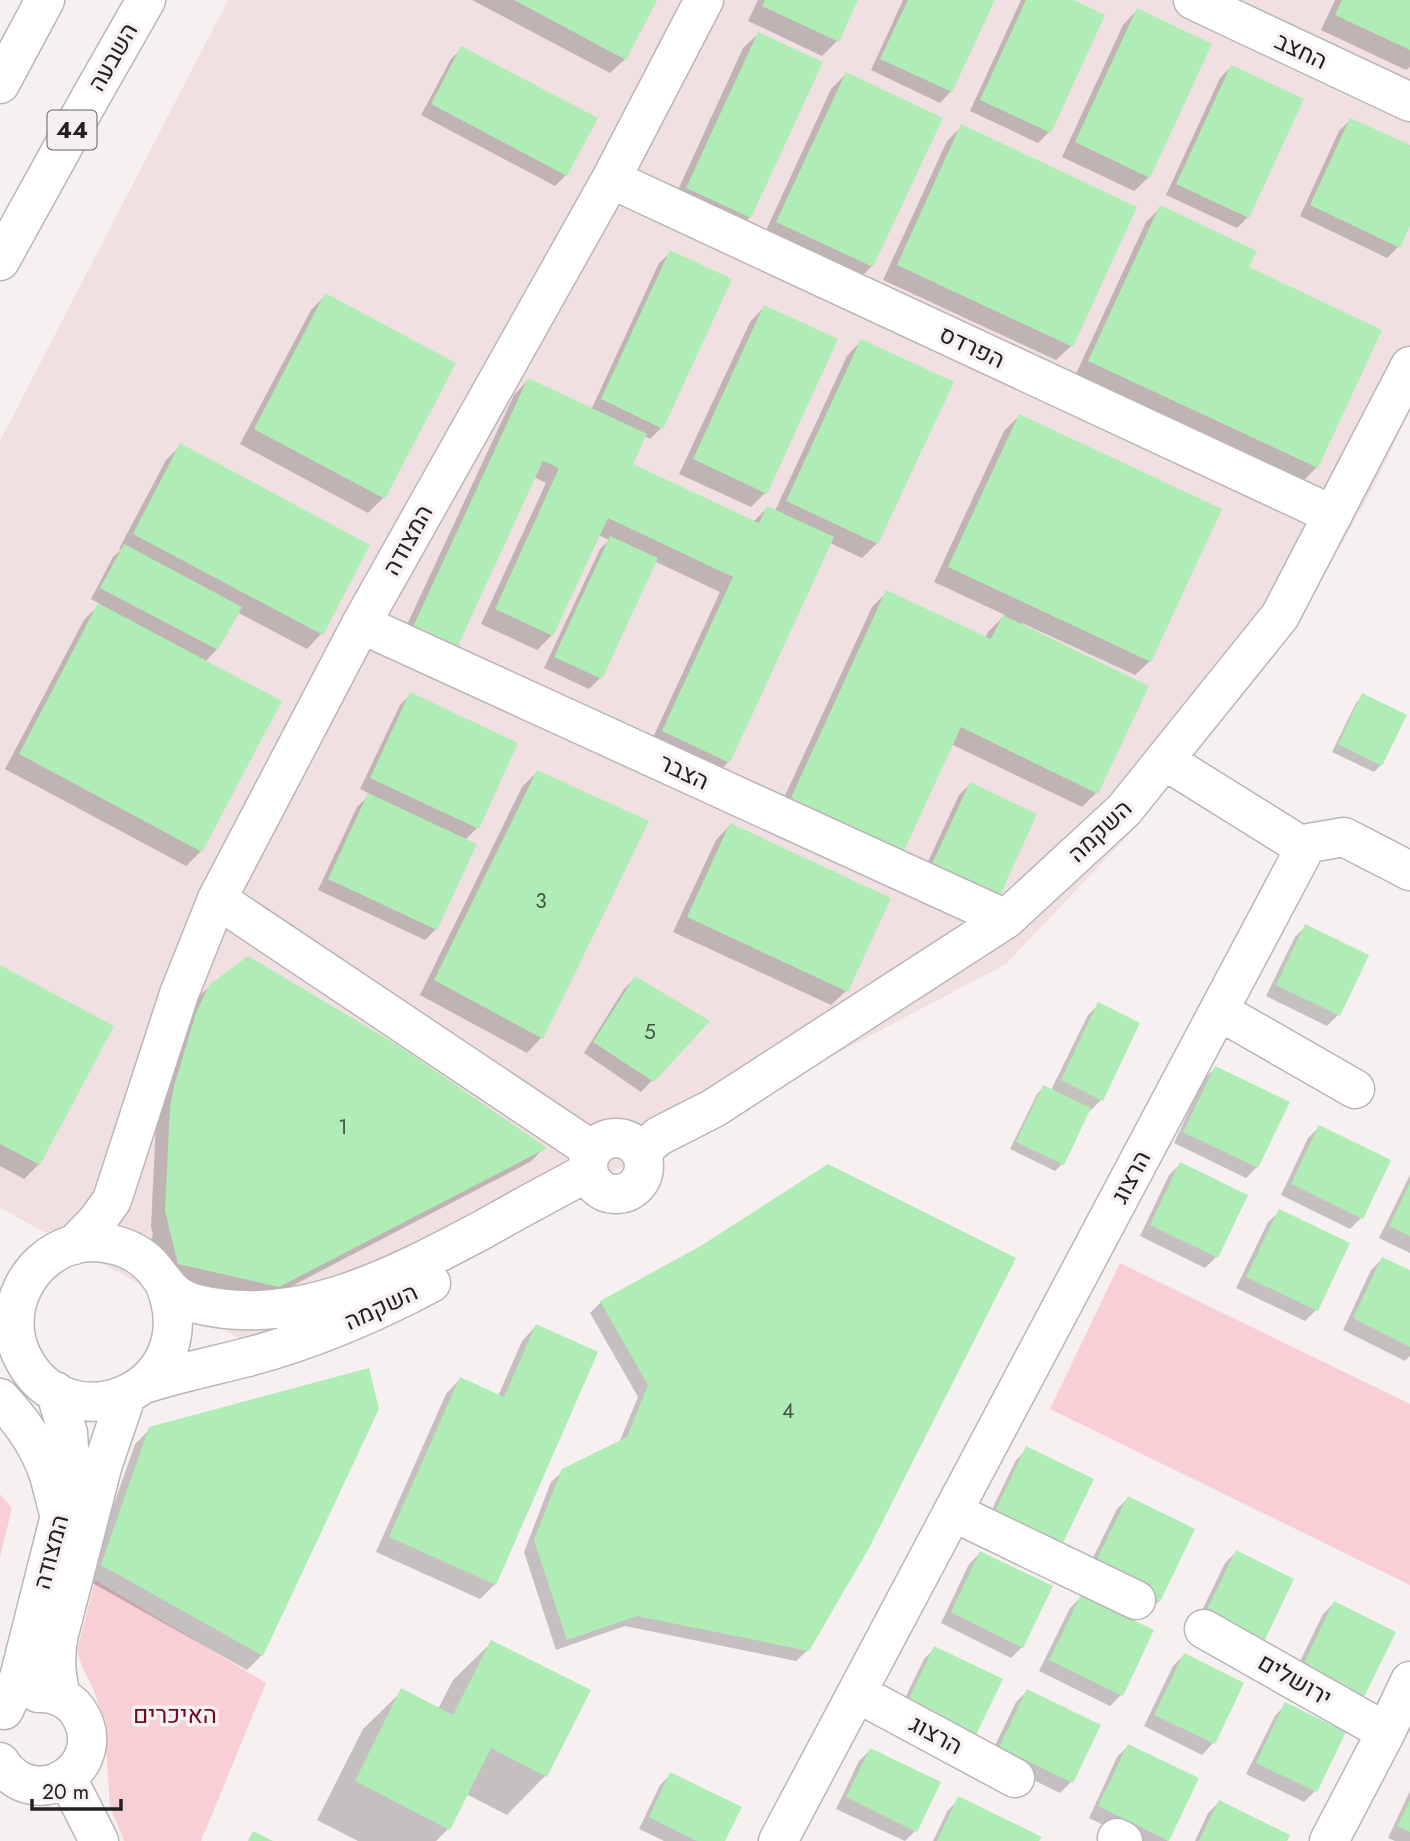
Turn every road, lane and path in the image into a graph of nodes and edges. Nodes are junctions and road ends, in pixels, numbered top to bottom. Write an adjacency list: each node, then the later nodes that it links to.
1 (45, 0): 5 (main road)
2 (146, 0): 8 (main road, השבעה / 44)
3 (704, 0): 7 (main road, המצודה)
4 (1192, 0): 6 (main road, החצב)
5 (0, 84)
6 (1410, 102)
7 (611, 179): 10 (main road, הפרדס); 11 (main road, המצודה)
8 (0, 261)
9 (1410, 366): 10 (main road, השקמה)
10 (1332, 515): 12 (main road, השקמה)
11 (361, 624): 15 (main road, המצודה); 16 (main road, הצבר)
12 (1164, 760): 13 (main road); 16 (main road, השקמה)
13 (1307, 845): 14 (main road); 17 (main road, הרצוג)
14 (1410, 871)
15 (218, 899): 19 (main road, המצודה); 20 (main road)
16 (1006, 919): 20 (main road, השקמה)
17 (1219, 1011): 18 (main road); 28 (main road, הרצוג)
18 (1355, 1089)
19 (145, 1096): 21 (main road, המצודה); 23 (main road, המצודה)
20 (594, 1171): 23 (main road, השקמה); 25 (main road, השקמה)
21 (62, 1250): 22 (main road); 23 (main road); 24 (main road)
22 (0, 1269)
23 (155, 1273): 25 (main road)
24 (11, 1348): 26 (main road)
25 (135, 1389): 26 (main road); 34 (main road, המצודה)
26 (55, 1391): 29 (main road, המצודה)
27 (0, 1398): 29 (main road)
28 (953, 1512): 30 (main road); 33 (main road, הרצוג)
29 (60, 1517): 35 (main road, המצודה)
30 (1136, 1600)
31 (1204, 1629): 36 (main road, ירושלים)
32 (1410, 1681): 36 (main road)
33 (857, 1693): 39 (main road, הרצוג); 41 (main road, הרצוג)
34 (61, 1697): 35 (main road); 38 (main road)
35 (2, 1713)
36 (1386, 1732): 42 (main road)
37 (2, 1770): 38 (main road)
38 (67, 1778): 40 (main road)
39 (1015, 1778)
40 (99, 1841)
41 (778, 1841)
42 (1329, 1841)

